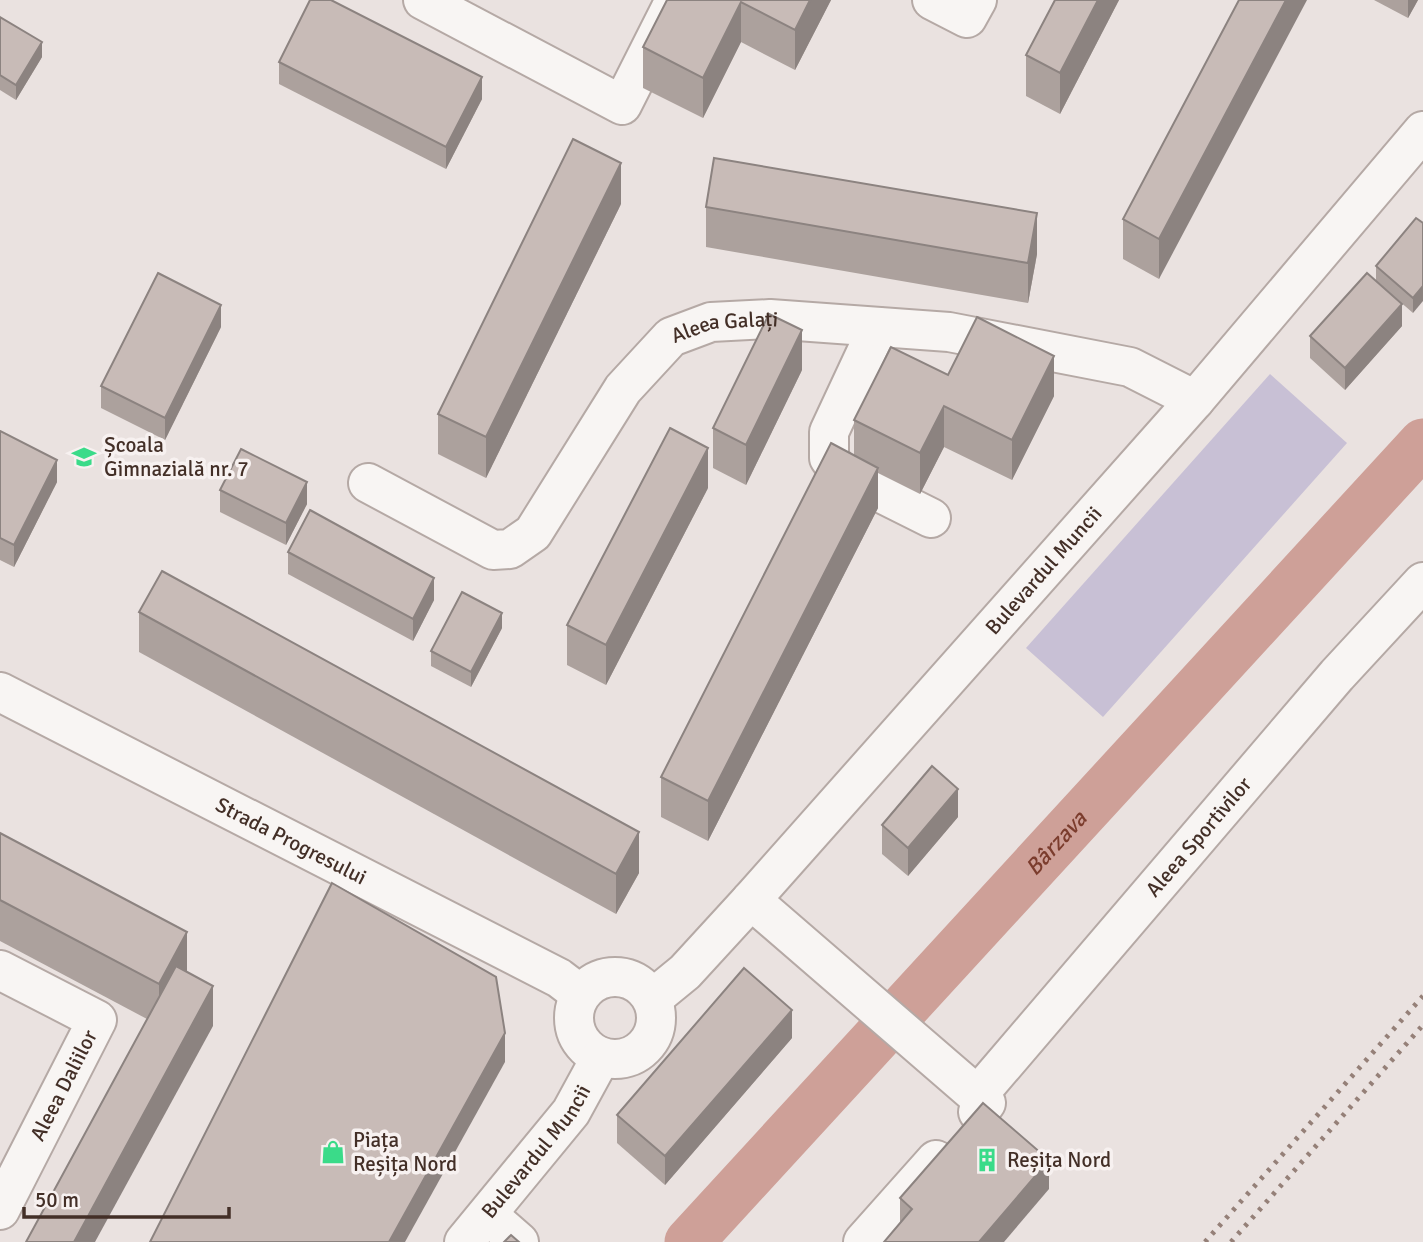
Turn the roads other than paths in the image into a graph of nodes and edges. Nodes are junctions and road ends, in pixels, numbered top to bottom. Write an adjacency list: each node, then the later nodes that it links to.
1 (423, 0): 2 (street)
2 (675, 0)
3 (932, 0): 4 (street)
4 (977, 0)
5 (1423, 131): 7 (street, Bulevardul Muncii)
6 (878, 327): 7 (street, Aleea Galați); 8 (street, Aleea Galați); 9 (street)
7 (1195, 400): 12 (street, Bulevardul Muncii)
8 (368, 483)
9 (931, 519)
10 (1423, 582): 17 (street, Aleea Sportivilor)
11 (0, 692): 14 (street, Strada Progresului)
12 (751, 900): 15 (street, Bulevardul Muncii); 17 (street)
13 (0, 970): 18 (street, Aleea Daliilor)
14 (580, 994): 15 (street); 16 (street)
15 (652, 999): 16 (street)
16 (601, 1057): 19 (street, Bulevardul Muncii)
17 (975, 1094): 21 (street, Aleea Sportivilor)
18 (0, 1210)
19 (476, 1229): 20 (street)
20 (519, 1242)
21 (863, 1242)

